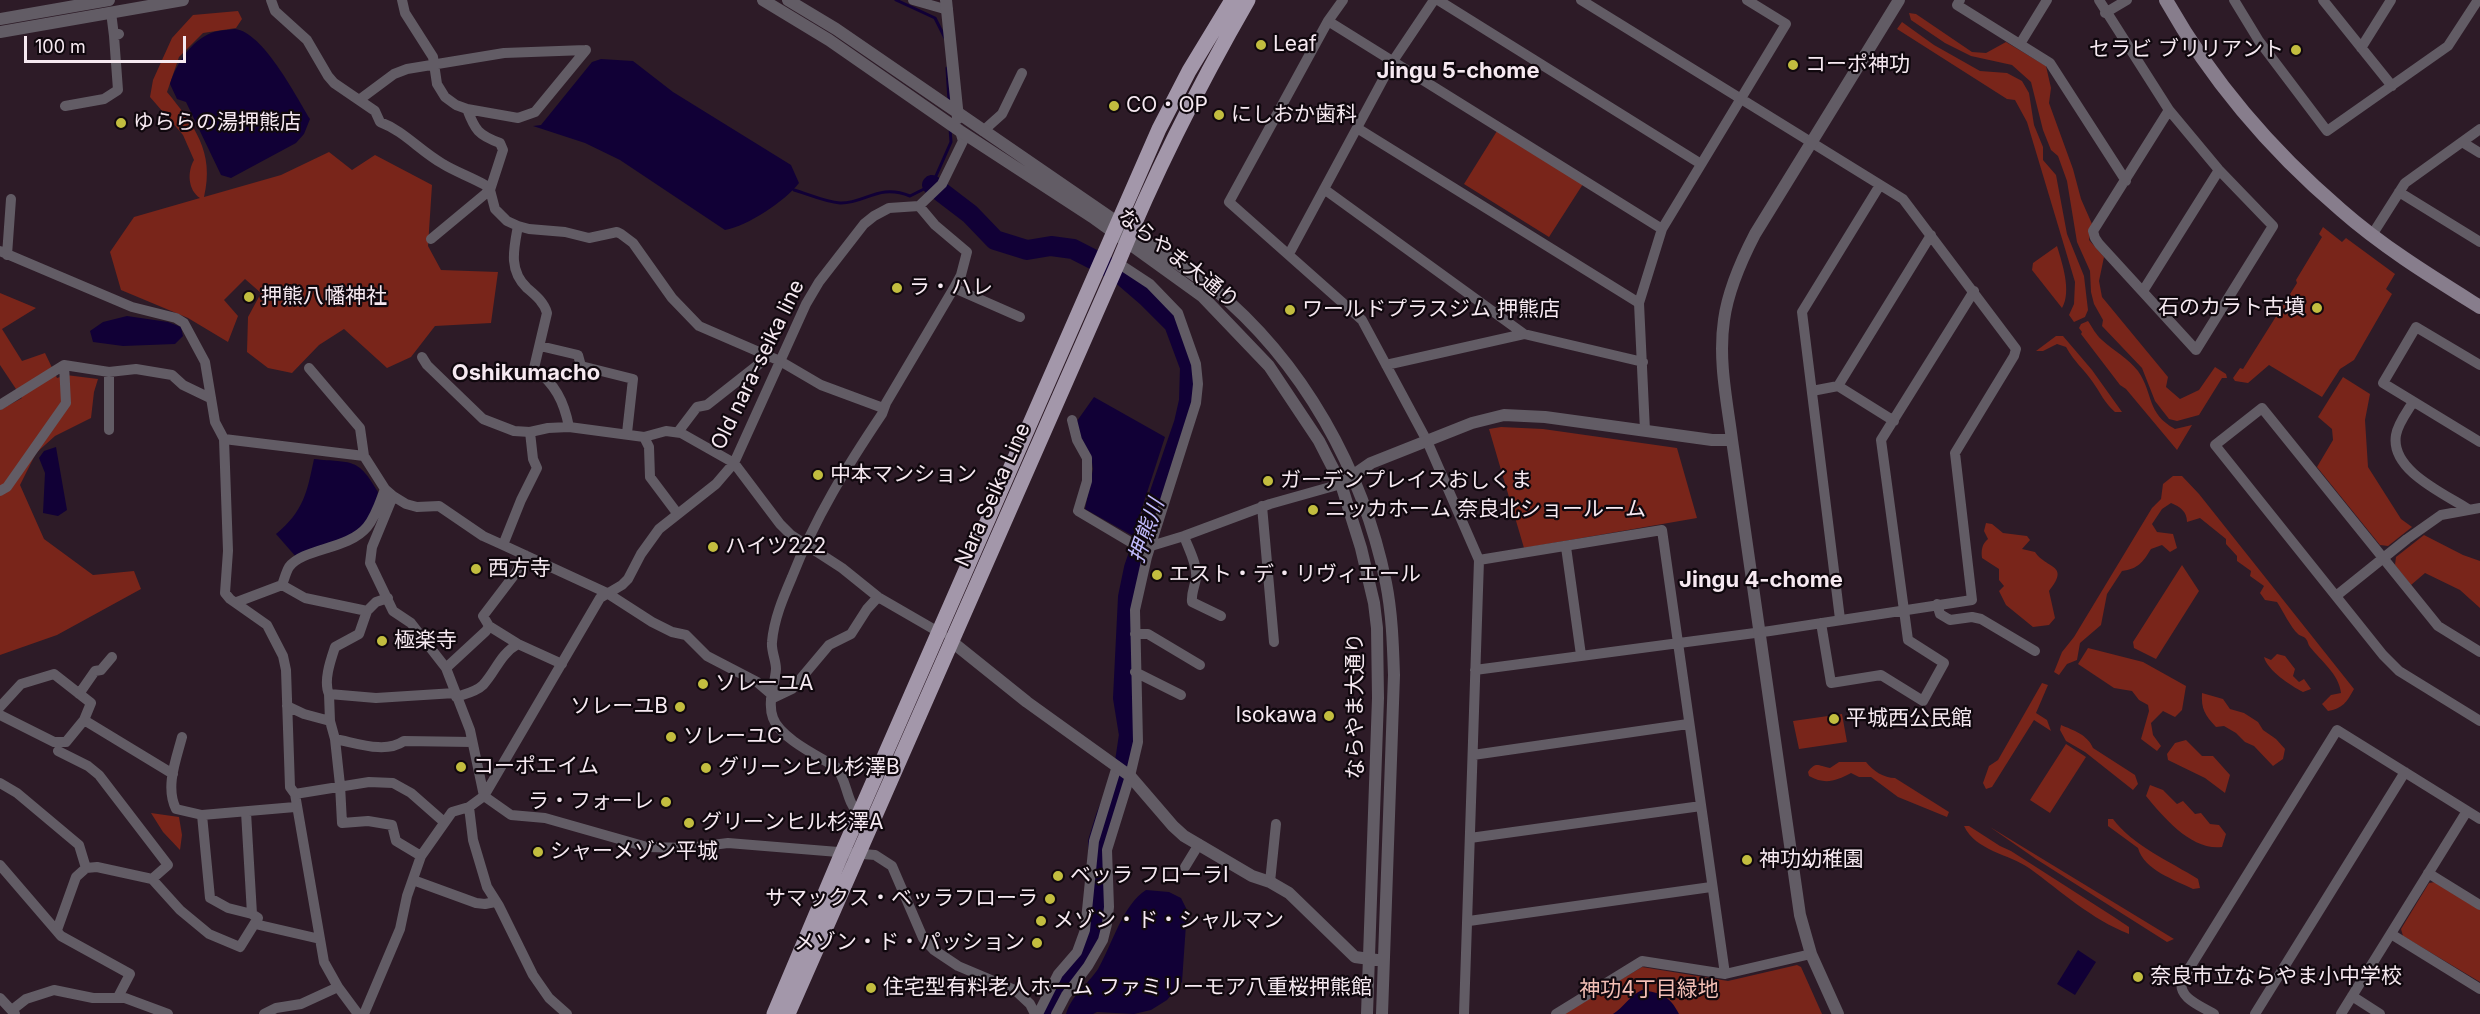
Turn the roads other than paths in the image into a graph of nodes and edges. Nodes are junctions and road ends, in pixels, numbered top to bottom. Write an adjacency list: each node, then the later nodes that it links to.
1 (183, 0): 24 (street)
2 (271, 0): 36 (street)
3 (402, 0): 32 (street)
4 (762, 0): 43 (street, ならやま大通り)
5 (788, 0): 40 (street, ならやま大通り)
6 (913, 0): 23 (street)
7 (1232, 0): 59 (main road, Nara Seika Line)
8 (1248, 0): 59 (main road, Nara Seika Line)
9 (1343, 0): 27 (street)
10 (1436, 0): 31 (street); 48 (street)
11 (1581, 0): 35 (street)
12 (1747, 0): 35 (street)
13 (1960, 0): 29 (street)
14 (2047, 0): 29 (street)
15 (2099, 0): 25 (street)
16 (2127, 0): 25 (street)
17 (2166, 0): 61 (main road)
18 (2234, 0): 34 (street)
19 (2323, 0): 30 (street)
20 (2391, 0): 30 (street)
21 (2478, 0): 34 (street)
22 (1895, 1): 45 (street)
23 (947, 5): 40 (street)
24 (110, 6): 26 (street); 28 (street); 37 (street)
25 (2105, 13): 39 (street)
26 (0, 19)
27 (1328, 21): 31 (street); 65 (street)
28 (0, 32)
29 (2020, 44): 50 (street)
30 (2361, 48): 34 (street)
31 (1393, 61): 41 (street); 58 (street)
32 (434, 64): 36 (street); 38 (street); 38 (street)
33 (1022, 73): 44 (street)
34 (2392, 86)
35 (1741, 99): 45 (street); 48 (street)
36 (358, 100): 53 (street)
37 (65, 106)
38 (467, 109): 53 (street)
39 (2169, 110): 49 (street); 50 (street)
40 (957, 114): 43 (street); 44 (street, ならやま大通り)
41 (1357, 128): 52 (street); 70 (street)
42 (2480, 129): 46 (street)
43 (960, 130): 56 (street); 59 (street, ならやま大通り)
44 (983, 131): 59 (street, ならやま大通り)
45 (1811, 142): 51 (street); 100 (street)
46 (2462, 142): 47 (street); 54 (street)
47 (2480, 153)
48 (1701, 164): 58 (street)
49 (2219, 170): 69 (street); 69 (street)
50 (2126, 181): 69 (street)
51 (1880, 185): 60 (street); 85 (street)
52 (1324, 189): 65 (street); 73 (street)
53 (490, 190): 57 (street); 62 (street)
54 (2400, 192): 61 (street); 63 (street)
55 (11, 199): 64 (street)
56 (919, 206): 67 (street); 77 (street, Old nara-seika line)
57 (518, 226): 74 (street); 76 (street)
58 (1662, 229): 70 (street)
59 (1122, 232): 66 (main road, Nara Seika Line); 105 (street, ならやま大通り); 106 (street, ならやま大通り)
60 (1931, 235): 68 (street); 84 (street)
61 (2372, 235): 71 (main road)
62 (431, 239)
63 (2480, 242)
64 (4, 253): 86 (street)
65 (1289, 254): 80 (street)
66 (1112, 262): 116 (street); 136 (main road, Nara Seika Line); 136 (main road, Nara Seika Line)
67 (954, 288): 72 (street); 89 (street)
68 (1974, 291): 91 (street); 127 (street)
69 (2143, 291)
70 (1640, 303): 78 (street)
71 (2480, 307)
72 (1020, 317)
73 (1524, 334): 78 (street); 80 (street)
74 (540, 346): 92 (street); 97 (street)
75 (422, 357): 95 (street)
76 (768, 357): 77 (street); 96 (street)
77 (780, 361): 89 (street); 104 (street, Old nara-seika line)
78 (1643, 362): 94 (street)
79 (64, 365): 83 (street); 88 (street); 107 (street)
80 (1386, 365): 101 (street)
81 (2480, 365): 87 (street)
82 (309, 368): 103 (street)
83 (109, 372): 86 (street); 93 (street)
84 (1839, 386): 85 (street); 91 (street)
85 (1812, 391): 131 (street)
86 (210, 398): 99 (street)
87 (2413, 402): 102 (street); 111 (street)
88 (0, 405)
89 (883, 408): 115 (street)
90 (1072, 420): 116 (street)
91 (1894, 421): 128 (street)
92 (569, 427): 95 (street); 97 (street)
93 (109, 430)
94 (1645, 431): 100 (street); 101 (street)
95 (530, 432): 114 (street)
96 (678, 432): 98 (street); 104 (street)
97 (627, 434): 98 (street)
98 (644, 437): 112 (street)
99 (224, 438): 103 (street); 126 (street)
100 (1732, 440): 134 (street)
101 (1427, 441): 105 (street); 120 (street)
102 (2480, 442)
103 (364, 456): 108 (street)
104 (734, 463): 112 (street, Old nara-seika line); 115 (street)
105 (1353, 475): 106 (street); 205 (street, ならやま大通り)
106 (1341, 484): 109 (street); 204 (street, ならやま大通り)
107 (0, 491)
108 (389, 493): 114 (street); 121 (street); 125 (street)
109 (1262, 506): 113 (street); 137 (street)
110 (2480, 508): 111 (street)
111 (2468, 509): 119 (street)
112 (677, 513): 122 (street, Old nara-seika line)
113 (1184, 536): 116 (street); 130 (street)
114 (503, 545): 118 (street)
115 (805, 545): 124 (street); 153 (street)
116 (1151, 546): 135 (street)
117 (1566, 547): 120 (street); 138 (street); 142 (street)
118 (525, 555): 122 (street); 133 (street)
119 (2382, 559): 123 (street); 123 (street); 141 (street)
120 (1479, 560): 147 (street)
121 (282, 585): 126 (street); 129 (street)
122 (607, 593): 144 (street, Old nara-seika line); 153 (street)
123 (2336, 596): 159 (street)
124 (878, 597): 136 (street); 153 (street)
125 (388, 598): 129 (street); 146 (street)
126 (237, 603): 154 (street)
127 (1937, 604): 128 (street); 140 (street)
128 (1904, 609): 131 (street); 132 (street)
129 (367, 611): 150 (street)
130 (1221, 616)
131 (1840, 619): 132 (street)
132 (1821, 623): 134 (street)
133 (489, 626): 139 (street); 146 (street)
134 (1759, 632): 138 (street); 203 (street)
135 (1135, 634): 145 (street); 148 (street)
136 (945, 637): 166 (street); 180 (main road, Nara Seika Line); 186 (main road, Nara Seika Line)
137 (1274, 642)
138 (1678, 643): 142 (street); 160 (street)
139 (518, 644): 144 (street); 151 (street)
140 (2036, 651)
141 (2480, 652)
142 (1581, 655): 147 (street)
143 (112, 657): 149 (street)
144 (562, 664): 173 (street, Old nara-seika line)
145 (1200, 665)
146 (446, 668): 151 (street)
147 (1475, 670): 165 (street)
148 (1135, 672): 152 (street); 169 (street)
149 (79, 694): 155 (street); 157 (street)
150 (329, 694): 151 (street); 158 (street)
151 (455, 695): 163 (street)
152 (1181, 695)
153 (771, 696): 180 (street)
154 (287, 706): 158 (street); 172 (street)
155 (0, 707)
156 (0, 715): 157 (street)
157 (84, 720): 168 (street)
158 (330, 721): 162 (street)
159 (2480, 721)
160 (1688, 724): 165 (street); 174 (street)
161 (182, 737): 168 (street)
162 (335, 739): 163 (street); 171 (street)
163 (472, 742): 173 (street)
164 (58, 751): 192 (street)
165 (1473, 755): 184 (street)
166 (1117, 766): 169 (street); 222 (street)
167 (2405, 772): 177 (street); 229 (street); 230 (street)
168 (173, 774): 179 (street)
169 (1130, 776): 185 (street); 223 (street)
170 (0, 783): 190 (street)
171 (339, 789): 172 (street); 182 (street); 187 (street)
172 (295, 794): 175 (street)
173 (484, 796): 176 (street, Old nara-seika line); 186 (street)
174 (1701, 806): 184 (street); 195 (street)
175 (295, 807): 178 (street); 202 (street)
176 (469, 807): 182 (street, Old nara-seika line); 196 (street)
177 (2467, 811): 181 (street); 191 (street)
178 (246, 812): 179 (street); 198 (street)
179 (202, 815): 198 (street)
180 (859, 815): 186 (main road, Nara Seika Line)
181 (2480, 819)
182 (444, 822): 187 (street, Old nara-seika line)
183 (1276, 824): 194 (street)
184 (1470, 838): 199 (street)
185 (1199, 844): 189 (street); 194 (street)
186 (850, 853): 220 (main road, Nara Seika Line); 221 (main road, Nara Seika Line); 222 (street)
187 (421, 856): 193 (street, Old nara-seika line)
188 (0, 865): 200 (street)
189 (1185, 867)
190 (86, 868): 192 (street); 200 (street)
191 (2428, 873): 197 (street); 201 (street)
192 (152, 879): 198 (street)
193 (413, 880): 196 (street); 218 (street, Old nara-seika line)
194 (1270, 882): 204 (street)
195 (1711, 887): 199 (street); 206 (street)
196 (495, 902): 219 (street)
197 (2480, 905)
198 (254, 919): 202 (street)
199 (1469, 921): 226 (street)
200 (57, 930): 210 (street)
201 (2391, 934): 208 (street); 209 (street)
202 (320, 939): 207 (street)
203 (1810, 954): 206 (street); 228 (street)
204 (1370, 959): 205 (street); 224 (street, ならやま大通り)
205 (1385, 961): 225 (street, ならやま大通り)
206 (1725, 974): 227 (street)
207 (338, 987): 216 (street); 217 (street)
208 (2480, 989)
209 (2352, 996): 231 (street); 232 (street)
210 (118, 997): 212 (street); 213 (street)
211 (0, 998): 213 (street)
212 (138, 1002): 214 (street); 215 (street)
213 (14, 1012)
214 (134, 1014)
215 (168, 1014)
216 (264, 1014)
217 (358, 1014)
218 (364, 1014)
219 (567, 1014)
220 (774, 1014)
221 (788, 1014)
222 (1037, 1014)
223 (1056, 1014)
224 (1366, 1014)
225 (1382, 1014)
226 (1464, 1014)
227 (1556, 1014)
228 (1838, 1014)
229 (2214, 1014)
230 (2254, 1014)
231 (2341, 1014)
232 (2380, 1014)

